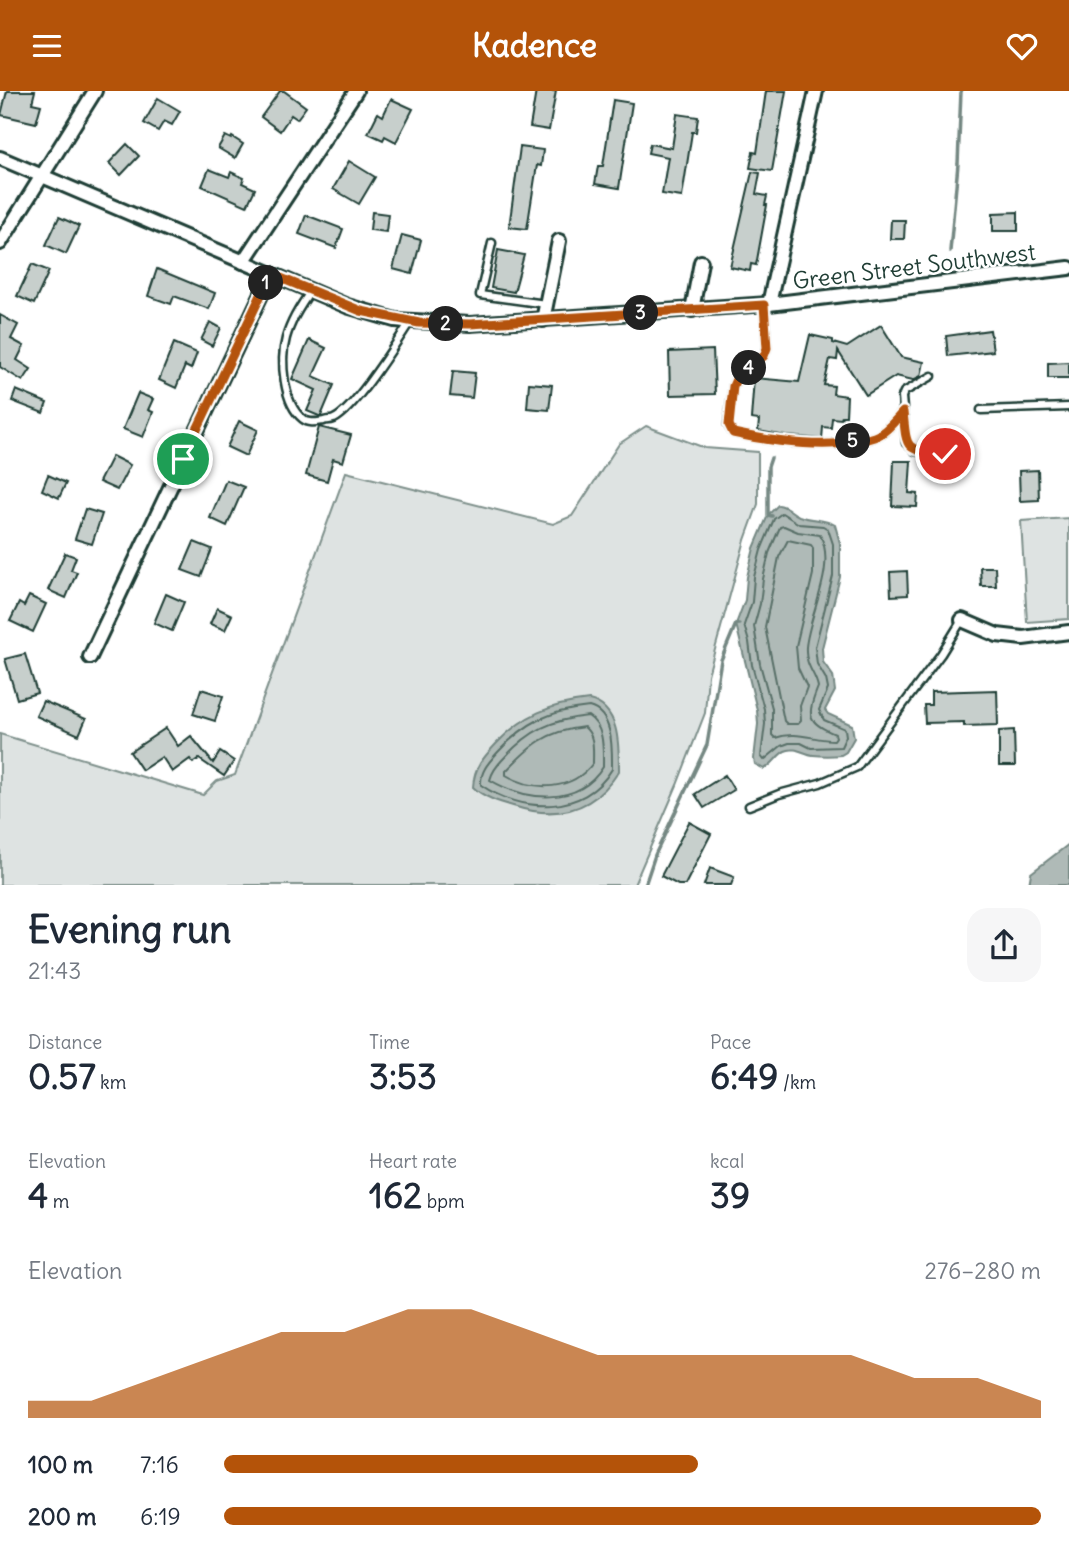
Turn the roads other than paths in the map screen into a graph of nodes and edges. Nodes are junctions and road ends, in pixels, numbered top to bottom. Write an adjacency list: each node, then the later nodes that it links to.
1 (95, 91): 5 (street)
2 (356, 91): 9 (street)
3 (816, 91): 15 (street)
4 (0, 158): 5 (street, Green Street Southwest)
5 (42, 174): 7 (street); 9 (street, Green Street Southwest)
6 (559, 241): 14 (street)
7 (0, 243)
8 (492, 243): 14 (lane)
9 (243, 262): 12 (street, Green Street Southwest)
10 (701, 262): 16 (street)
11 (1069, 268): 15 (street, Green Street Southwest)
12 (271, 274): 13 (street, Green Street Southwest); 26 (street)
13 (311, 291): 18 (street, Green Street Southwest); 18 (lane)
14 (547, 304): 17 (street)
15 (767, 304): 16 (street, Green Street Southwest); 22 (lane)
16 (692, 310): 17 (street, Green Street Southwest)
17 (543, 320): 18 (street, Green Street Southwest)
18 (410, 322)
19 (932, 376): 22 (lane)
20 (1069, 407): 21 (lane)
21 (981, 410)
22 (903, 412): 23 (lane)
23 (945, 454)
24 (962, 620): 25 (street); 27 (lane)
25 (1069, 632)
26 (90, 657)
27 (749, 806)

